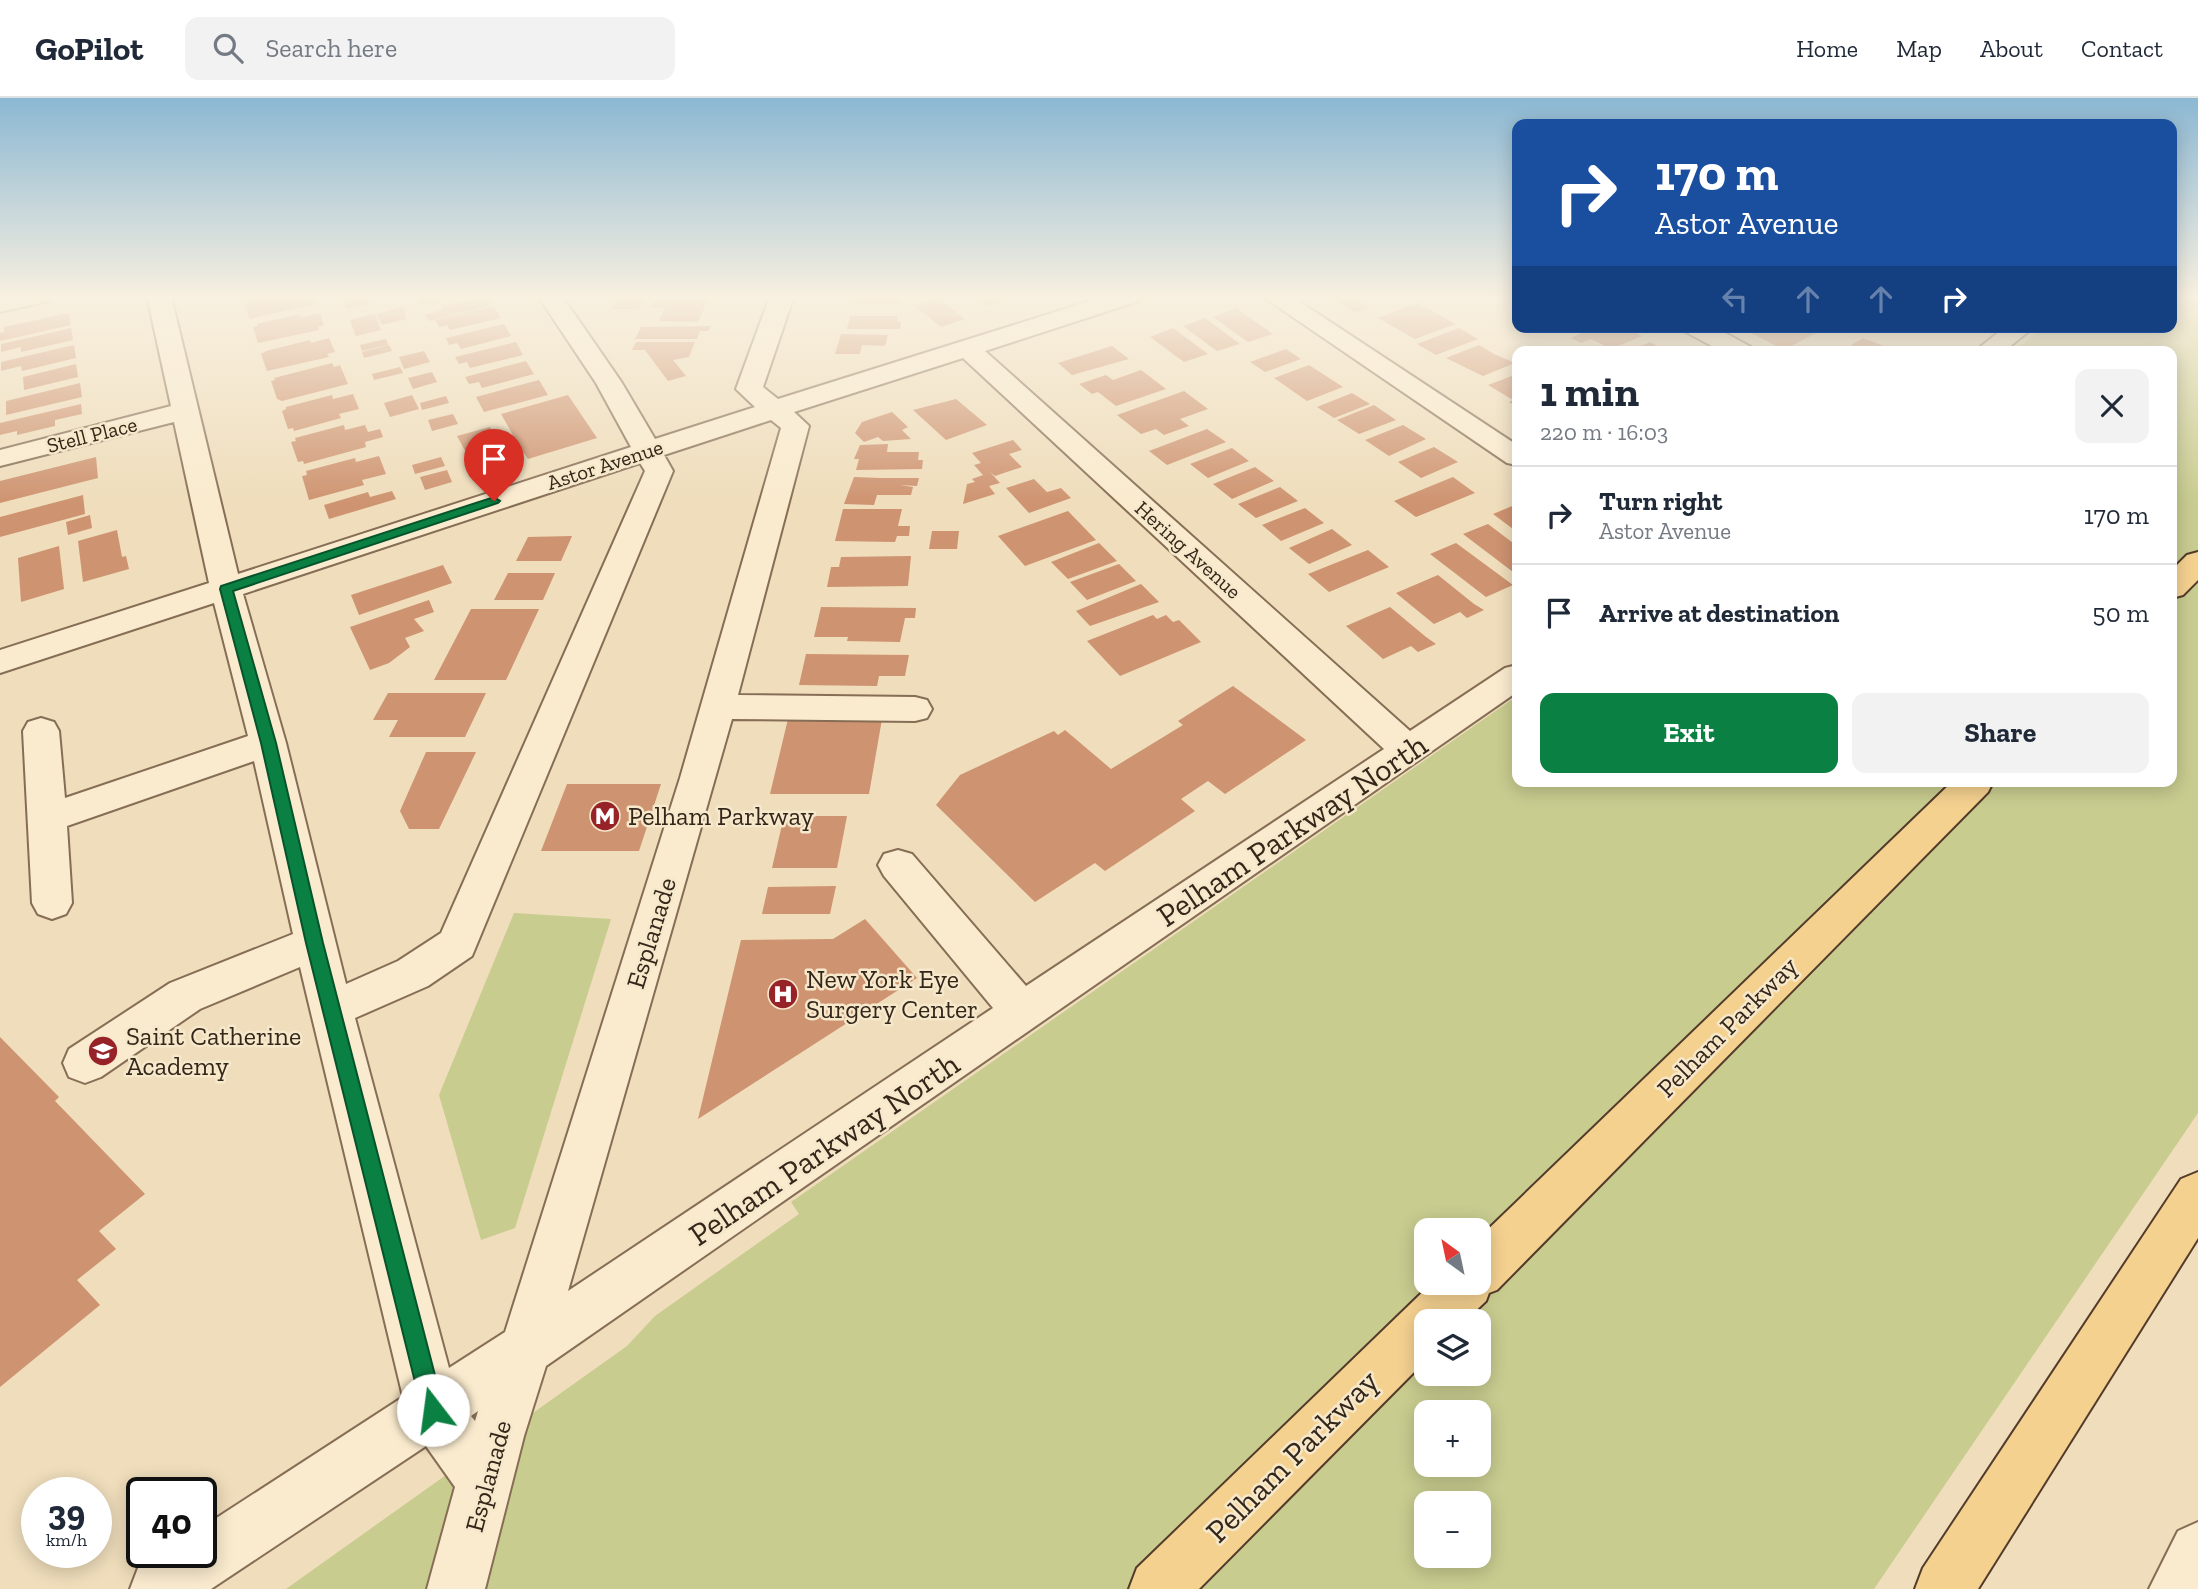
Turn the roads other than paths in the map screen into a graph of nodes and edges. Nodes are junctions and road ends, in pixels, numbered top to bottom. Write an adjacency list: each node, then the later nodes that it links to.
1 (175, 366): 8 (street)
2 (597, 366): 9 (street)
3 (757, 366): 7 (street, Esplanade)
4 (912, 366): 7 (street, Astor Avenue)
5 (986, 366): 21 (street, Hering Avenue)
6 (1379, 366): 10 (street)
7 (774, 410): 9 (street, Astor Avenue); 17 (street, Esplanade)
8 (185, 411): 11 (street, Stell Place); 14 (street)
9 (647, 451): 14 (street, Astor Avenue); 27 (street)
10 (1512, 454)
11 (0, 458)
12 (2198, 562): 13 (main road)
13 (2177, 583)
14 (226, 589): 15 (street, Astor Avenue); 20 (street)
15 (0, 662)
16 (1512, 679): 21 (street, Pelham Parkway North)
17 (718, 707): 18 (street); 35 (street, Esplanade)
18 (915, 709)
19 (41, 732): 23 (street)
20 (268, 743): 23 (street); 26 (street)
21 (1409, 751): 28 (street, Pelham Parkway North)
22 (1970, 787): 31 (main road, Pelham Parkway)
23 (48, 818): 25 (street)
24 (898, 865): 28 (street)
25 (52, 903)
26 (315, 943): 27 (street); 29 (street)
27 (331, 1009): 36 (street)
28 (1023, 1013): 35 (street, Pelham Parkway North)
29 (85, 1063)
30 (2198, 1195): 42 (main road)
31 (1491, 1260)
32 (1455, 1295): 33 (main road, Pelham Parkway)
33 (1441, 1309)
34 (1414, 1335): 41 (main road, Pelham Parkway)
35 (525, 1350): 36 (street, Pelham Parkway North); 37 (street, Esplanade)
36 (433, 1410): 37 (street); 39 (street, Pelham Parkway North)
37 (486, 1482): 40 (street, Esplanade)
38 (2198, 1551): 43 (street)
39 (159, 1589)
40 (456, 1589)
41 (1158, 1589)
42 (1944, 1589)
43 (2178, 1589)

